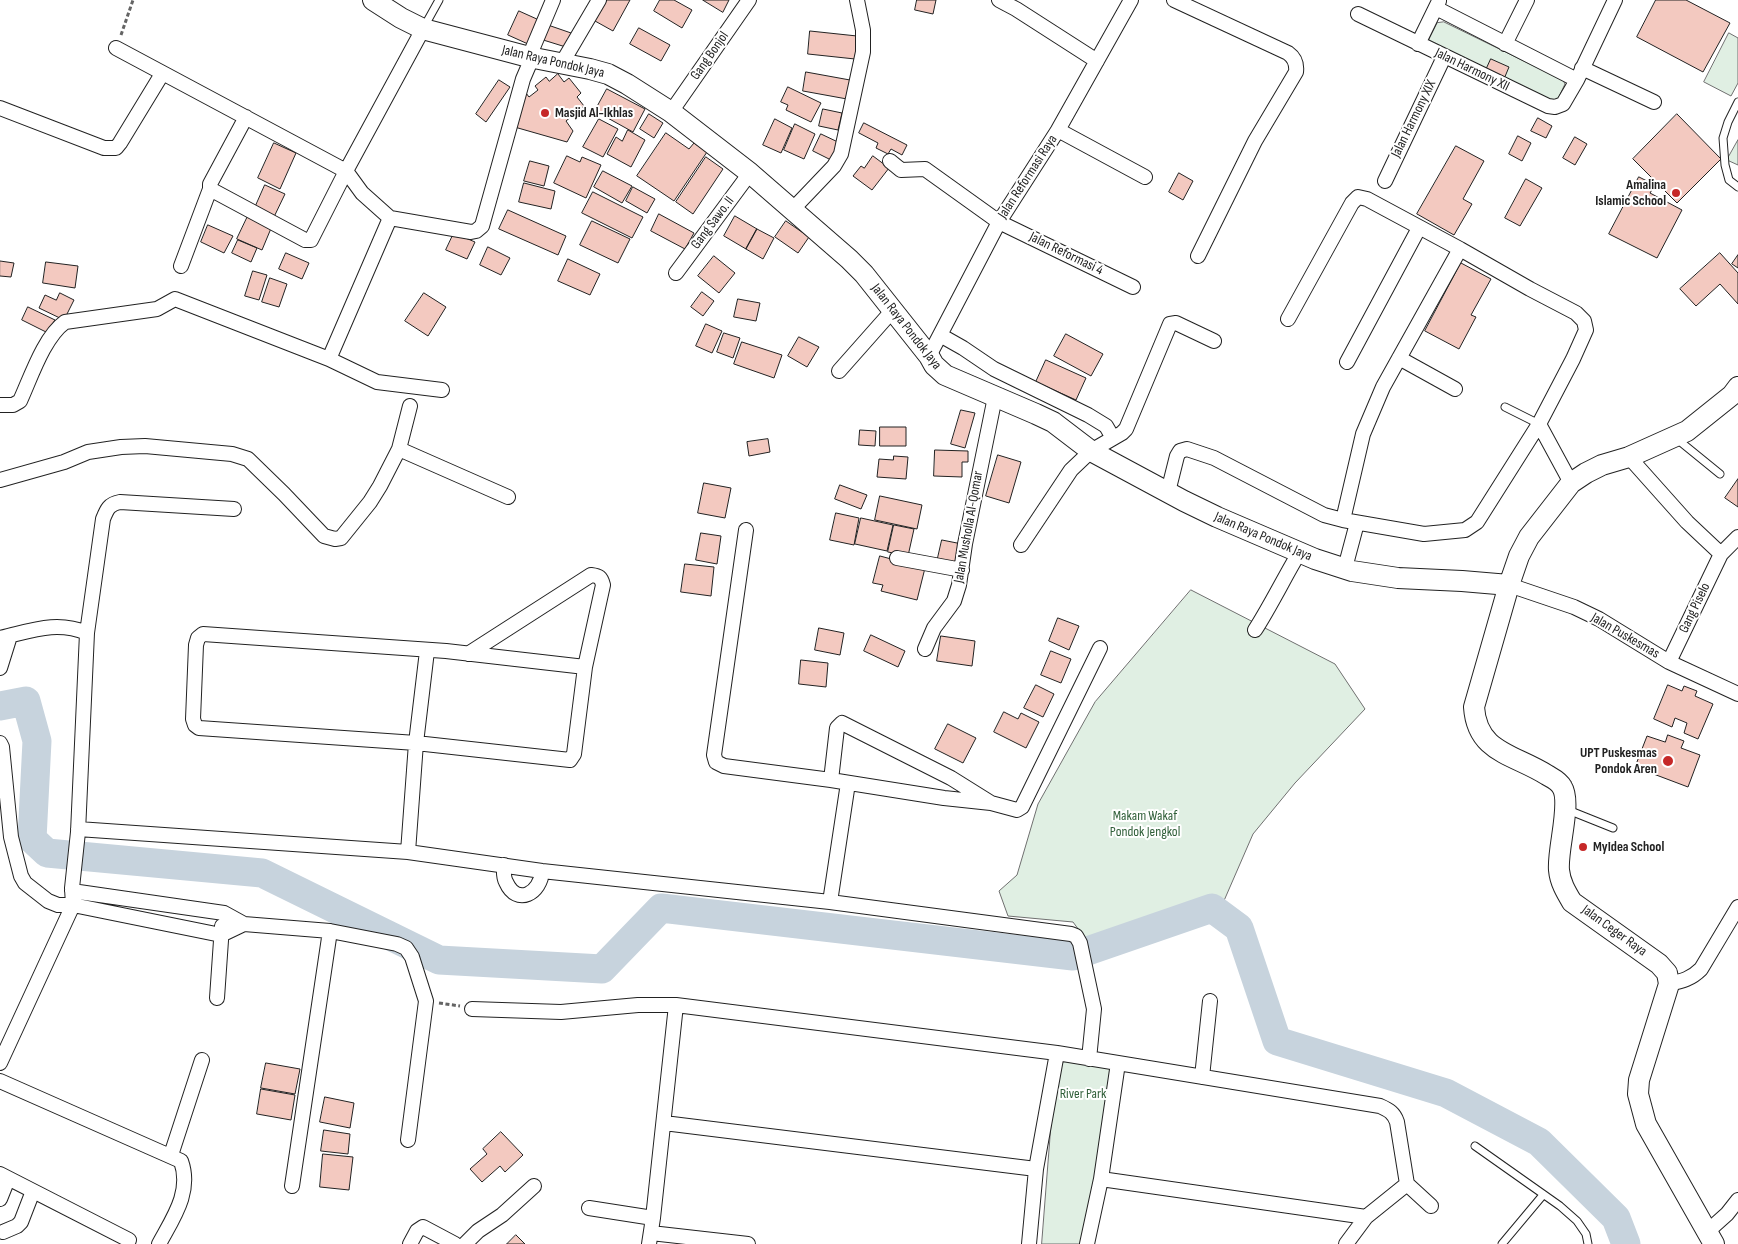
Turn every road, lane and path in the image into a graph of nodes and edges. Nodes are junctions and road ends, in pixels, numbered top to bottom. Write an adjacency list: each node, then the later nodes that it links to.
1 (133, 0): 18 (path)
2 (439, 0): 15 (lane)
3 (553, 0): 20 (street)
4 (599, 0): 22 (street)
5 (749, 0): 28 (street, Gang Bonjol)
6 (857, 0): 38 (street)
7 (999, 0): 21 (street)
8 (1130, 0): 21 (street, Jalan Reformasi Raya)
9 (1174, 0): 43 (street)
10 (1527, 0): 17 (street)
11 (1615, 0): 24 (street, Jalan Harmony XII)
12 (381, 2): 15 (main road, Jalan Raya Pondok Jaya)
13 (1438, 4): 16 (street); 17 (street)
14 (1358, 14): 16 (street, Jalan Harmony XII)
15 (423, 29): 20 (main road, Jalan Raya Pondok Jaya); 32 (street)
16 (1418, 44): 19 (street, Jalan Harmony XII)
17 (1505, 44): 24 (street)
18 (116, 48): 23 (street)
19 (1444, 57): 24 (street, Jalan Harmony XII); 35 (street, Jalan Harmony XIX)
20 (531, 58): 22 (main road, Jalan Raya Pondok Jaya); 39 (street)
21 (1097, 61): 30 (street, Jalan Reformasi Raya)
22 (562, 64): 28 (main road, Jalan Raya Pondok Jaya)
23 (162, 74): 27 (street); 29 (street)
24 (1580, 74): 25 (street)
25 (1654, 102)
26 (1738, 102): 36 (lane)
27 (0, 108)
28 (671, 112): 33 (main road, Jalan Raya Pondok Jaya)
29 (246, 117): 32 (street); 37 (street)
30 (1058, 130): 34 (street); 40 (street, Jalan Reformasi Raya)
31 (890, 161): 40 (street, Jalan Reformasi 4)
32 (346, 171): 37 (street); 39 (street)
33 (750, 173): 38 (main road, Jalan Raya Pondok Jaya); 45 (street, Gang Sawo. II)
34 (1145, 177)
35 (1385, 181)
36 (1738, 187)
37 (210, 189): 44 (street)
38 (792, 210): 47 (main road, Jalan Raya Pondok Jaya)
39 (390, 218): 52 (street)
40 (999, 222): 46 (street, Jalan Reformasi 4); 49 (street, Jalan Reformasi Raya)
41 (1419, 228): 42 (street); 48 (street); 54 (street)
42 (1460, 249): 51 (street); 63 (street)
43 (1198, 256)
44 (181, 266)
45 (676, 273)
46 (1134, 287)
47 (892, 310): 53 (main road, Jalan Raya Pondok Jaya); 55 (street)
48 (1288, 319)
49 (940, 335): 53 (street, Jalan Reformasi Raya); 65 (street)
50 (1214, 342): 65 (street)
51 (1399, 358): 57 (street); 75 (street)
52 (329, 359): 58 (street); 60 (street)
53 (932, 360): 59 (main road, Jalan Raya Pondok Jaya)
54 (1347, 362)
55 (839, 371)
56 (1738, 387): 64 (main road, Jalan Ceger Raya)
57 (1455, 389)
58 (442, 390)
59 (995, 397): 67 (main road, Jalan Raya Pondok Jaya); 84 (street, Jalan Musholla Al-Qomar)
60 (0, 405)
61 (410, 406): 66 (street)
62 (1505, 407): 63 (lane)
63 (1539, 424): 69 (street); 76 (street)
64 (1675, 437): 68 (main road, Jalan Ceger Raya); 70 (lane)
65 (1113, 438): 67 (street)
66 (399, 448): 71 (street); 73 (street)
67 (1091, 451): 72 (main road, Jalan Raya Pondok Jaya); 79 (street)
68 (1629, 457): 69 (main road, Jalan Ceger Raya); 81 (street)
69 (1566, 472): 85 (main road, Jalan Ceger Raya)
70 (1720, 474)
71 (0, 480)
72 (1168, 492): 75 (street); 80 (main road, Jalan Raya Pondok Jaya)
73 (508, 497)
74 (234, 509): 87 (street)
75 (1343, 520): 76 (street)
76 (1357, 522): 83 (street)
77 (746, 530): 99 (street)
78 (1738, 537): 81 (street, Gang Piselo)
79 (1020, 545)
80 (1299, 552): 83 (main road, Jalan Raya Pondok Jaya); 86 (street)
81 (1721, 554): 93 (street, Gang Piselo)
82 (897, 558): 84 (street)
83 (1345, 568): 85 (main road, Jalan Raya Pondok Jaya)
84 (962, 570): 90 (street, Jalan Musholla Al-Qomar)
85 (1509, 585): 93 (street, Jalan Puskesmas); 102 (main road, Jalan Ceger Raya)
86 (1255, 630)
87 (87, 633): 88 (street); 104 (street)
88 (5, 637): 95 (street)
89 (1100, 648): 101 (street)
90 (925, 649)
91 (427, 651): 92 (street); 98 (street); 98 (street)
92 (468, 654): 94 (street); 94 (street)
93 (1669, 662): 96 (street, Jalan Puskesmas)
94 (585, 667): 98 (street)
95 (0, 668)
96 (1738, 694)
97 (0, 743): 105 (street)
98 (416, 743): 106 (street)
99 (831, 780): 100 (street); 101 (street)
100 (848, 783): 101 (street); 110 (street)
101 (991, 803)
102 (1565, 810): 103 (lane); 116 (main road, Jalan Ceger Raya)
103 (1613, 828)
104 (78, 831): 106 (street); 109 (street)
105 (6, 838): 109 (street)
106 (408, 852): 107 (street)
107 (504, 865): 108 (street); 108 (street)
108 (542, 871): 110 (street)
109 (72, 895): 112 (street); 115 (street); 125 (street)
110 (830, 902): 123 (street)
111 (1738, 906): 116 (street)
112 (224, 913): 113 (street); 115 (street)
113 (244, 924): 114 (street); 115 (street)
114 (330, 931): 118 (street); 137 (street)
115 (221, 936): 117 (street)
116 (1669, 984): 149 (main road)
117 (217, 998)
118 (426, 1001): 121 (path); 130 (street)
119 (1210, 1001): 127 (street)
120 (676, 1005): 121 (street); 122 (street); 129 (street)
121 (472, 1009)
122 (1057, 1053): 123 (street); 133 (street)
123 (1089, 1059): 126 (street)
124 (202, 1060): 132 (street)
125 (0, 1063)
126 (1118, 1064): 127 (street); 135 (street)
127 (1202, 1077): 136 (street)
128 (0, 1080): 132 (street)
129 (664, 1123): 133 (street); 146 (street)
130 (408, 1140)
131 (1474, 1146): 140 (lane)
132 (170, 1155): 151 (street)
133 (1036, 1170): 156 (street)
134 (4, 1176): 139 (street); 141 (street)
135 (1101, 1180): 145 (street); 157 (street)
136 (1406, 1184): 143 (street); 145 (street)
137 (292, 1186)
138 (534, 1186): 154 (street)
139 (33, 1191): 147 (street); 150 (street)
140 (1543, 1195): 159 (lane); 160 (lane)
141 (0, 1199)
142 (1738, 1200): 149 (street)
143 (1431, 1206)
144 (589, 1208): 146 (street)
145 (1366, 1217): 158 (street)
146 (653, 1218): 148 (street)
147 (1, 1233)
148 (650, 1238): 155 (street)
149 (1711, 1238)
150 (129, 1240)
151 (159, 1244)
152 (410, 1244): 153 (street)
153 (455, 1244)
154 (465, 1244)
155 (748, 1244)
156 (1029, 1244)
157 (1087, 1244)
158 (1346, 1244)
159 (1502, 1244)
160 (1588, 1244)

